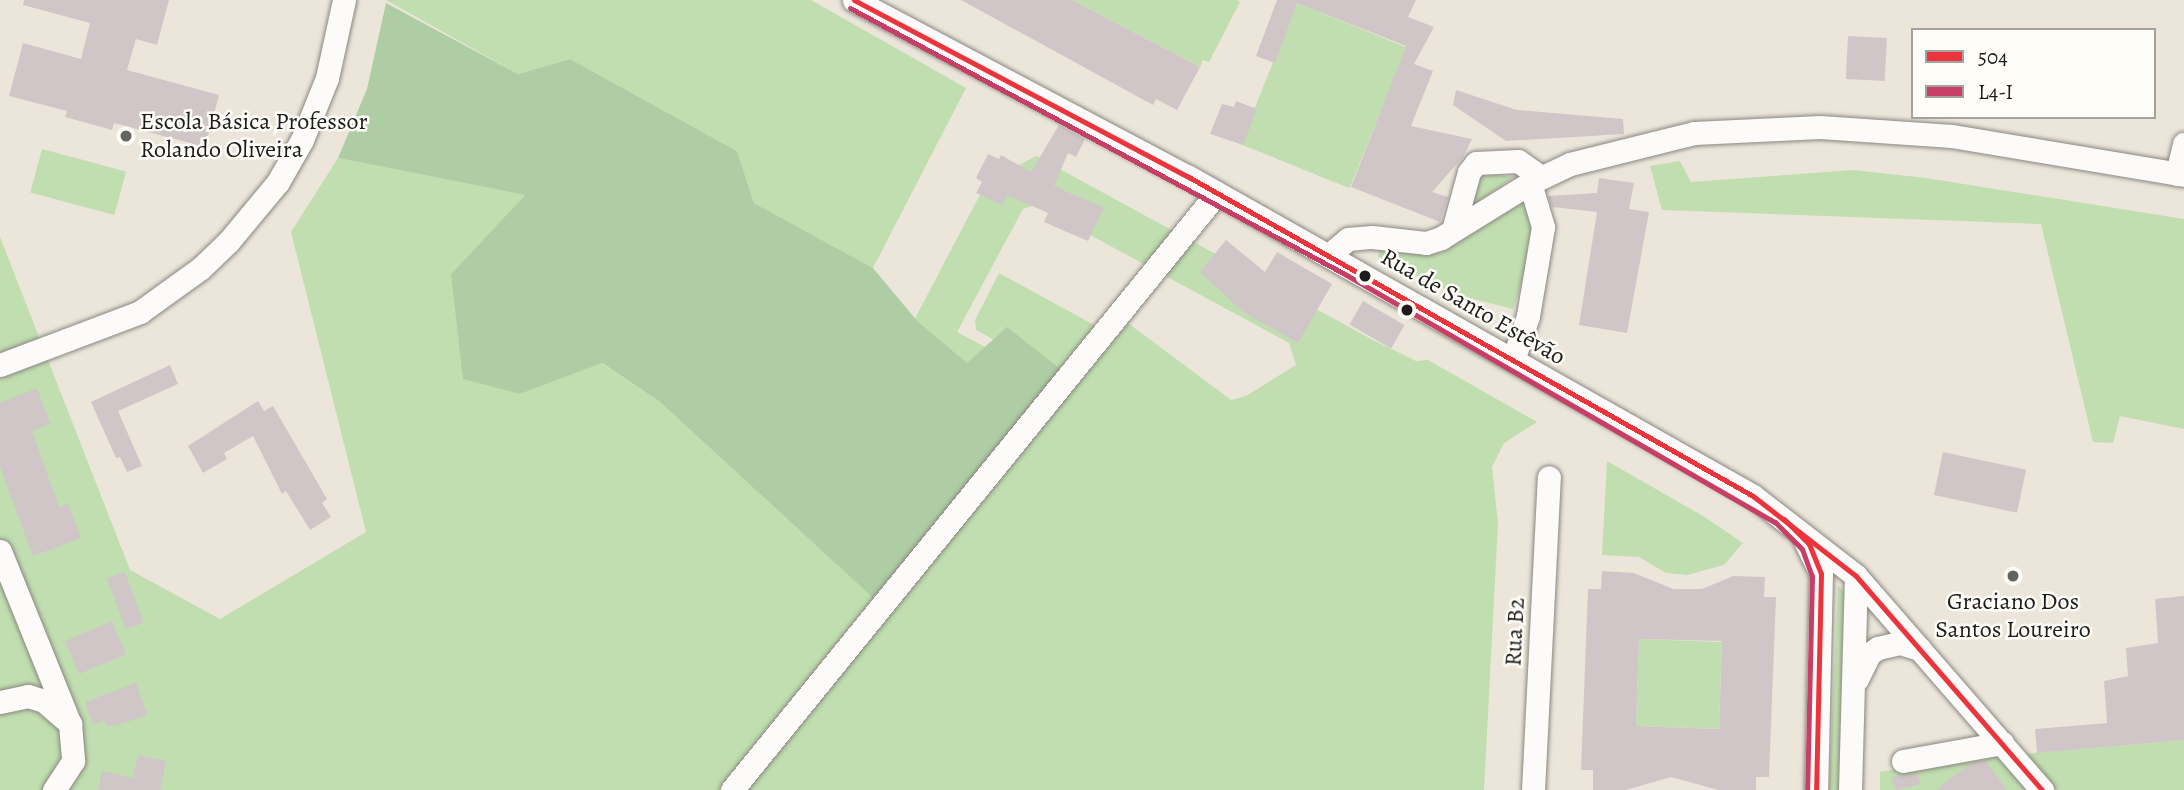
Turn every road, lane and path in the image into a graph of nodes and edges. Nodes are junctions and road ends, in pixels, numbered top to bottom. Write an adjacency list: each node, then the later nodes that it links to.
1 (854, 0): 6 (street, Rua de Santo Estêvão)
2 (343, 4): 10 (street)
3 (2184, 144): 4 (street)
4 (2180, 175): 5 (street)
5 (1536, 180): 7 (street); 7 (street); 9 (street)
6 (1217, 193): 8 (street, Rua de Santo Estêvão); 24 (street)
7 (1453, 230): 8 (street)
8 (1329, 255): 9 (street, Rua de Santo Estêvão)
9 (1513, 360): 12 (street, Rua de Santo Estêvão)
10 (0, 365)
11 (1549, 477): 25 (street, Rua B2)
12 (1780, 515): 14 (street, Rua de Santo Estêvão); 15 (street)
13 (0, 551): 17 (street)
14 (1856, 576): 15 (street); 16 (street, Rua de Santo Estêvão); 18 (street)
15 (1821, 597): 26 (street)
16 (1920, 649): 18 (street); 21 (street, Rua de Santo Estêvão)
17 (41, 658): 19 (street); 20 (street)
18 (1853, 688): 27 (street)
19 (6, 700): 20 (street)
20 (70, 724): 23 (street)
21 (2002, 743): 22 (street); 28 (street, Rua de Santo Estêvão)
22 (1903, 761)
23 (54, 790)
24 (732, 790)
25 (1532, 790)
26 (1816, 790)
27 (1850, 790)
28 (2042, 790)

